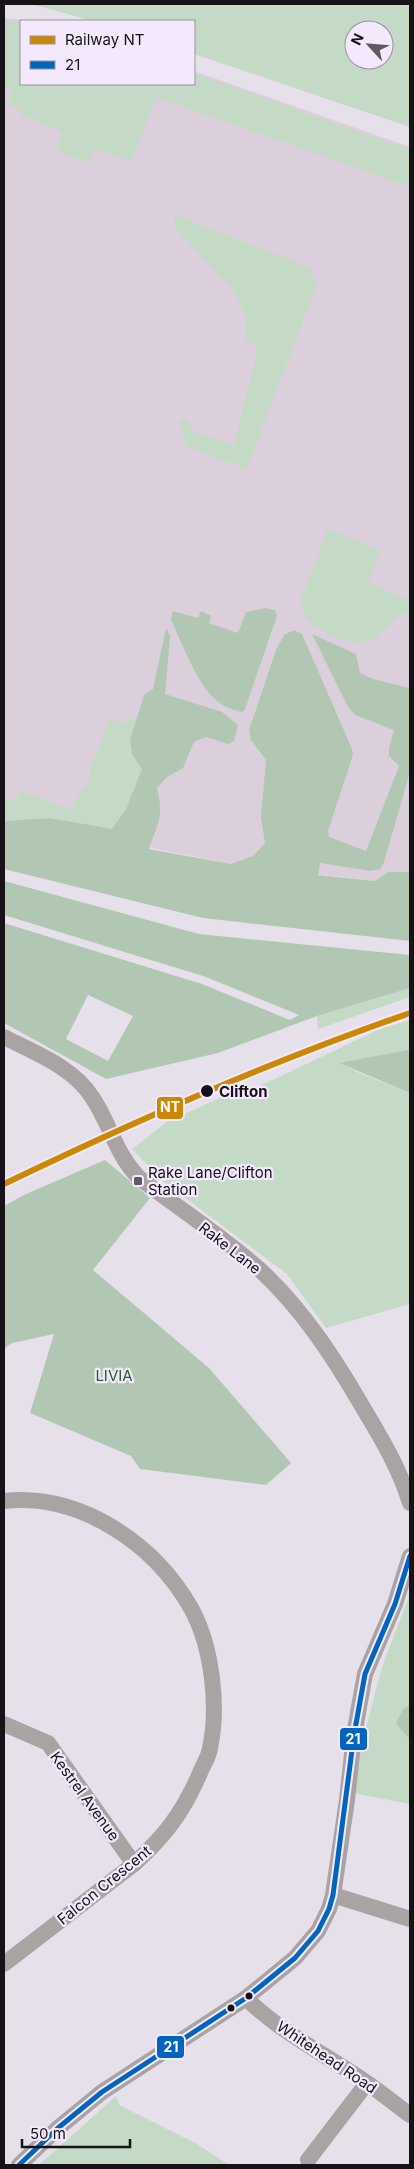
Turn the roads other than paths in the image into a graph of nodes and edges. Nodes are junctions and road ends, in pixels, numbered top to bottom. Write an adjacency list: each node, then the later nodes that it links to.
1 (4, 1038): 3 (street, Rake Lane)
2 (4, 1501): 6 (street, Falcon Crescent)
3 (410, 1503)
4 (410, 1556): 7 (street)
5 (4, 1724): 6 (street, Kestrel Avenue)
6 (134, 1864): 9 (street, Falcon Crescent)
7 (333, 1895): 8 (street); 10 (street)
8 (410, 1919)
9 (4, 1964)
10 (246, 1998): 11 (street, Whitehead Road); 14 (street)
11 (367, 2083): 12 (street, Whitehead Road); 13 (street)
12 (410, 2115)
13 (308, 2160)
14 (19, 2165)

